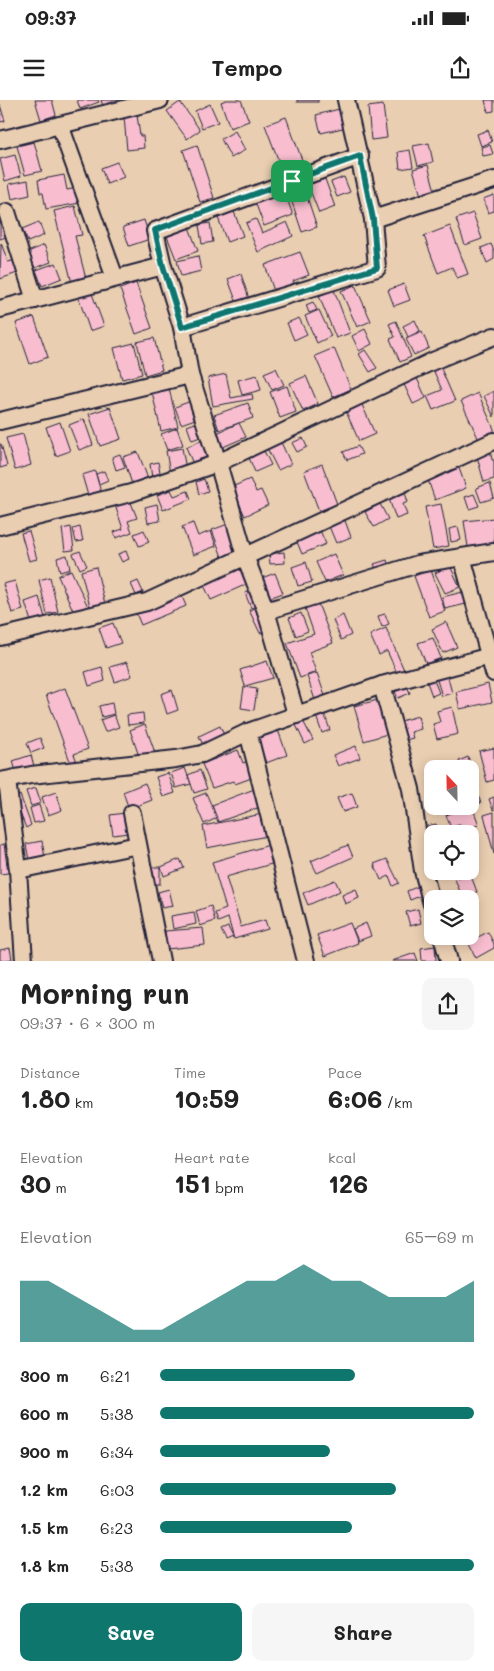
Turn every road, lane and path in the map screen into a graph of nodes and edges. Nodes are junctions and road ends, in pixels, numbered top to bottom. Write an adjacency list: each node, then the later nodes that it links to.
1 (160, 100): 3 (street)
2 (348, 100): 5 (street)
3 (60, 125): 4 (street); 10 (street)
4 (0, 140)
5 (360, 156): 8 (street); 9 (street)
6 (494, 180): 8 (street)
7 (7, 212): 11 (street)
8 (373, 219): 13 (street)
9 (163, 266): 10 (street); 13 (street)
10 (115, 278): 11 (street)
11 (35, 300): 12 (street)
12 (0, 309)
13 (182, 327): 15 (street)
14 (494, 336): 18 (street)
15 (190, 375): 16 (street); 18 (street)
16 (0, 421)
17 (494, 441): 21 (street)
18 (218, 463): 19 (street); 21 (street)
19 (0, 526)
20 (494, 552): 22 (street)
21 (245, 556): 23 (street); 24 (street)
22 (462, 557): 23 (street); 25 (street)
23 (266, 611): 28 (street)
24 (0, 637)
25 (492, 655): 26 (street); 27 (street)
26 (494, 674)
27 (382, 685): 28 (street); 34 (street)
28 (296, 714): 29 (street)
29 (248, 732): 30 (street); 38 (street)
30 (4, 780): 33 (street)
31 (132, 813): 32 (street)
32 (138, 845): 33 (street); 37 (street)
33 (18, 870): 36 (street)
34 (428, 890)
35 (445, 945): 39 (street)
36 (24, 961)
37 (161, 961)
38 (306, 961)
39 (449, 961)

